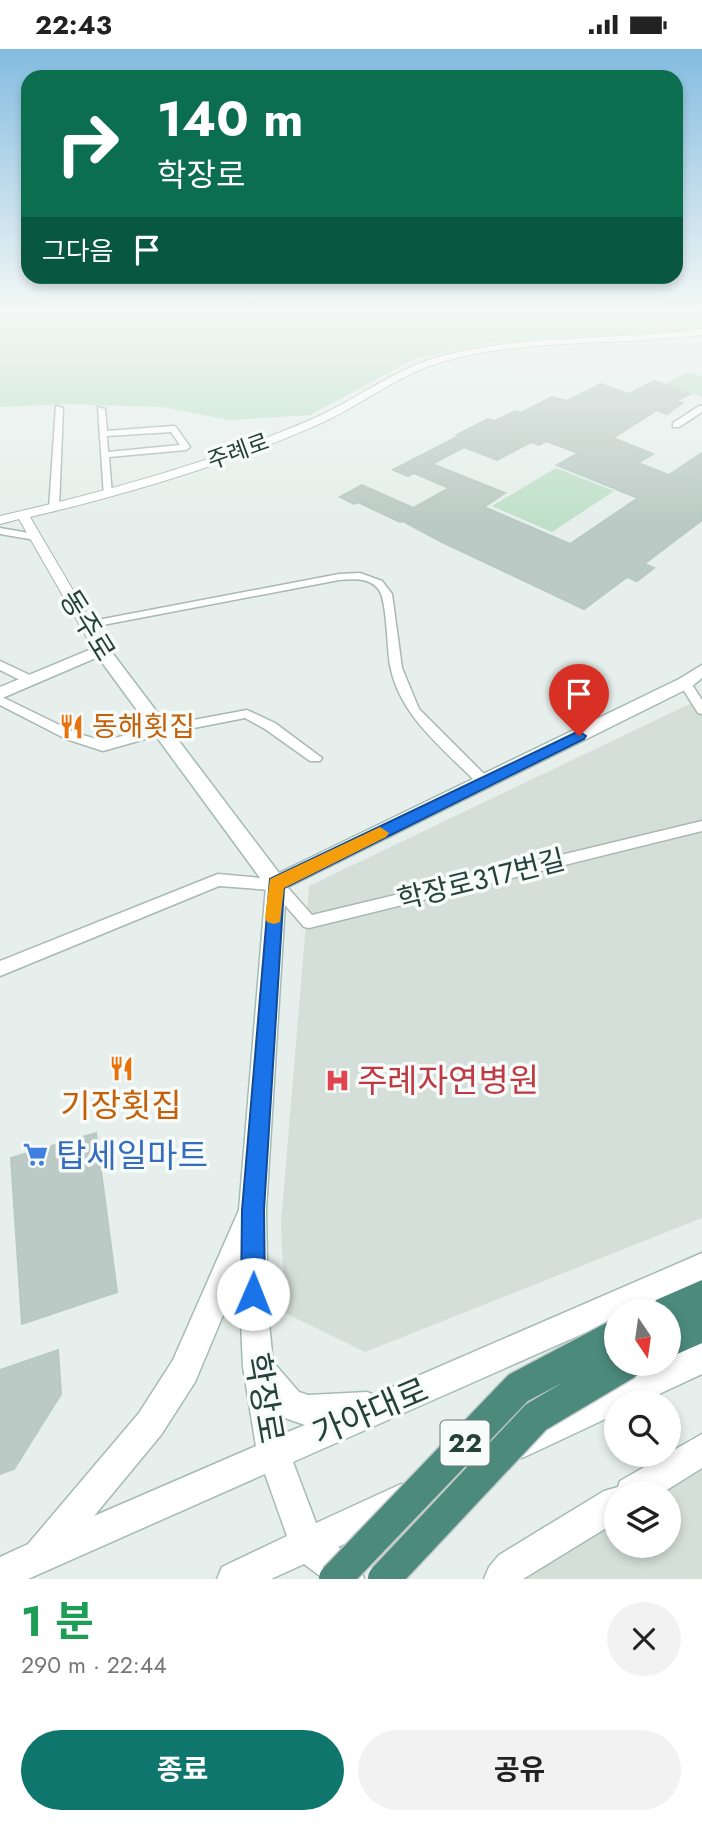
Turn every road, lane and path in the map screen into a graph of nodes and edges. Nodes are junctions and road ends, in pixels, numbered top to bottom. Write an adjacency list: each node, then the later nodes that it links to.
1 (388, 380): 8 (street, 주례로)
2 (59, 408): 9 (street)
3 (702, 408): 5 (street)
4 (101, 409): 6 (street)
5 (676, 425)
6 (103, 435): 7 (street); 7 (street)
7 (104, 455): 8 (street)
8 (107, 495): 9 (street, 주례로)
9 (54, 507): 10 (street, 주례로)
10 (23, 515): 11 (street, 주례로); 13 (street, 동주로)
11 (0, 520)
12 (0, 531): 13 (street)
13 (34, 537): 14 (street, 동주로)
14 (87, 625): 15 (street, 동주로); 24 (street)
15 (101, 650): 18 (main road); 22 (main road, 동주로)
16 (0, 665): 18 (street)
17 (694, 677): 21 (street); 24 (main road)
18 (30, 680): 19 (main road)
19 (0, 693)
20 (0, 700): 22 (street)
21 (702, 710)
22 (161, 730): 23 (street); 26 (main road, 동주로)
23 (315, 758)
24 (484, 782): 26 (main road)
25 (702, 826): 26 (street, 학장로317번길)
26 (276, 884): 27 (street); 28 (main road, 학장로)
27 (0, 969)
28 (253, 1210): 36 (main road, 학장로); 44 (main road)
29 (702, 1267): 38 (main road, 가야대로)
30 (702, 1296): 31 (highway)
31 (681, 1305)
32 (702, 1327): 33 (highway)
33 (681, 1336)
34 (604, 1342): 47 (highway, 22, bridge)
35 (702, 1358): 43 (main road)
36 (258, 1367): 38 (main road); 40 (main road, 학장로)
37 (605, 1376): 49 (highway, 22, bridge)
38 (379, 1407): 40 (main road, 가야대로)
39 (702, 1450): 41 (main road)
40 (274, 1452): 43 (main road, 학장로); 44 (main road, 가야대로)
41 (652, 1481)
42 (604, 1510): 50 (main road)
43 (307, 1545): 46 (main road); 48 (main road)
44 (38, 1557): 45 (main road, 가야대로)
45 (0, 1574)
46 (234, 1579)
47 (335, 1579)
48 (352, 1579)
49 (384, 1579)
50 (500, 1579)

